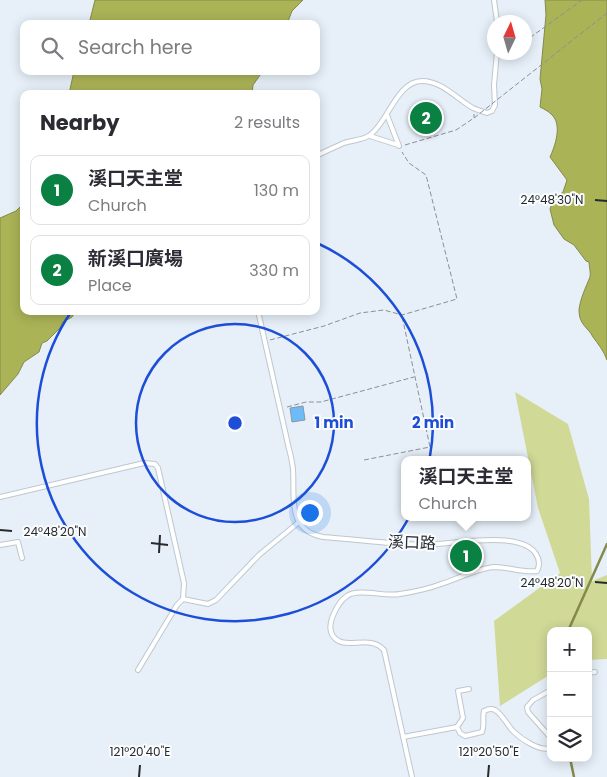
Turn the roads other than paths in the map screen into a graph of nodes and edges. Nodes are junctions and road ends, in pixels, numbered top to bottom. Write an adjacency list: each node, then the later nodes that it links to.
1 (494, 0): 2 (lane)
2 (496, 15)
3 (497, 60): 4 (lane)
4 (387, 115): 5 (lane); 5 (lane)
5 (370, 136): 6 (lane)
6 (320, 154)
7 (259, 315): 9 (lane)
8 (0, 497): 12 (lane)
9 (299, 522): 12 (lane); 20 (lane, 溪口路)
10 (0, 545): 11 (lane)
11 (22, 558)
12 (183, 599): 13 (lane)
13 (138, 670)
14 (592, 672): 15 (lane)
15 (595, 672)
16 (469, 689): 18 (lane)
17 (547, 692): 19 (lane)
18 (458, 727): 20 (lane); 21 (lane)
19 (547, 733)
20 (403, 737): 22 (lane, 溪口路)
21 (547, 749)
22 (412, 777)

